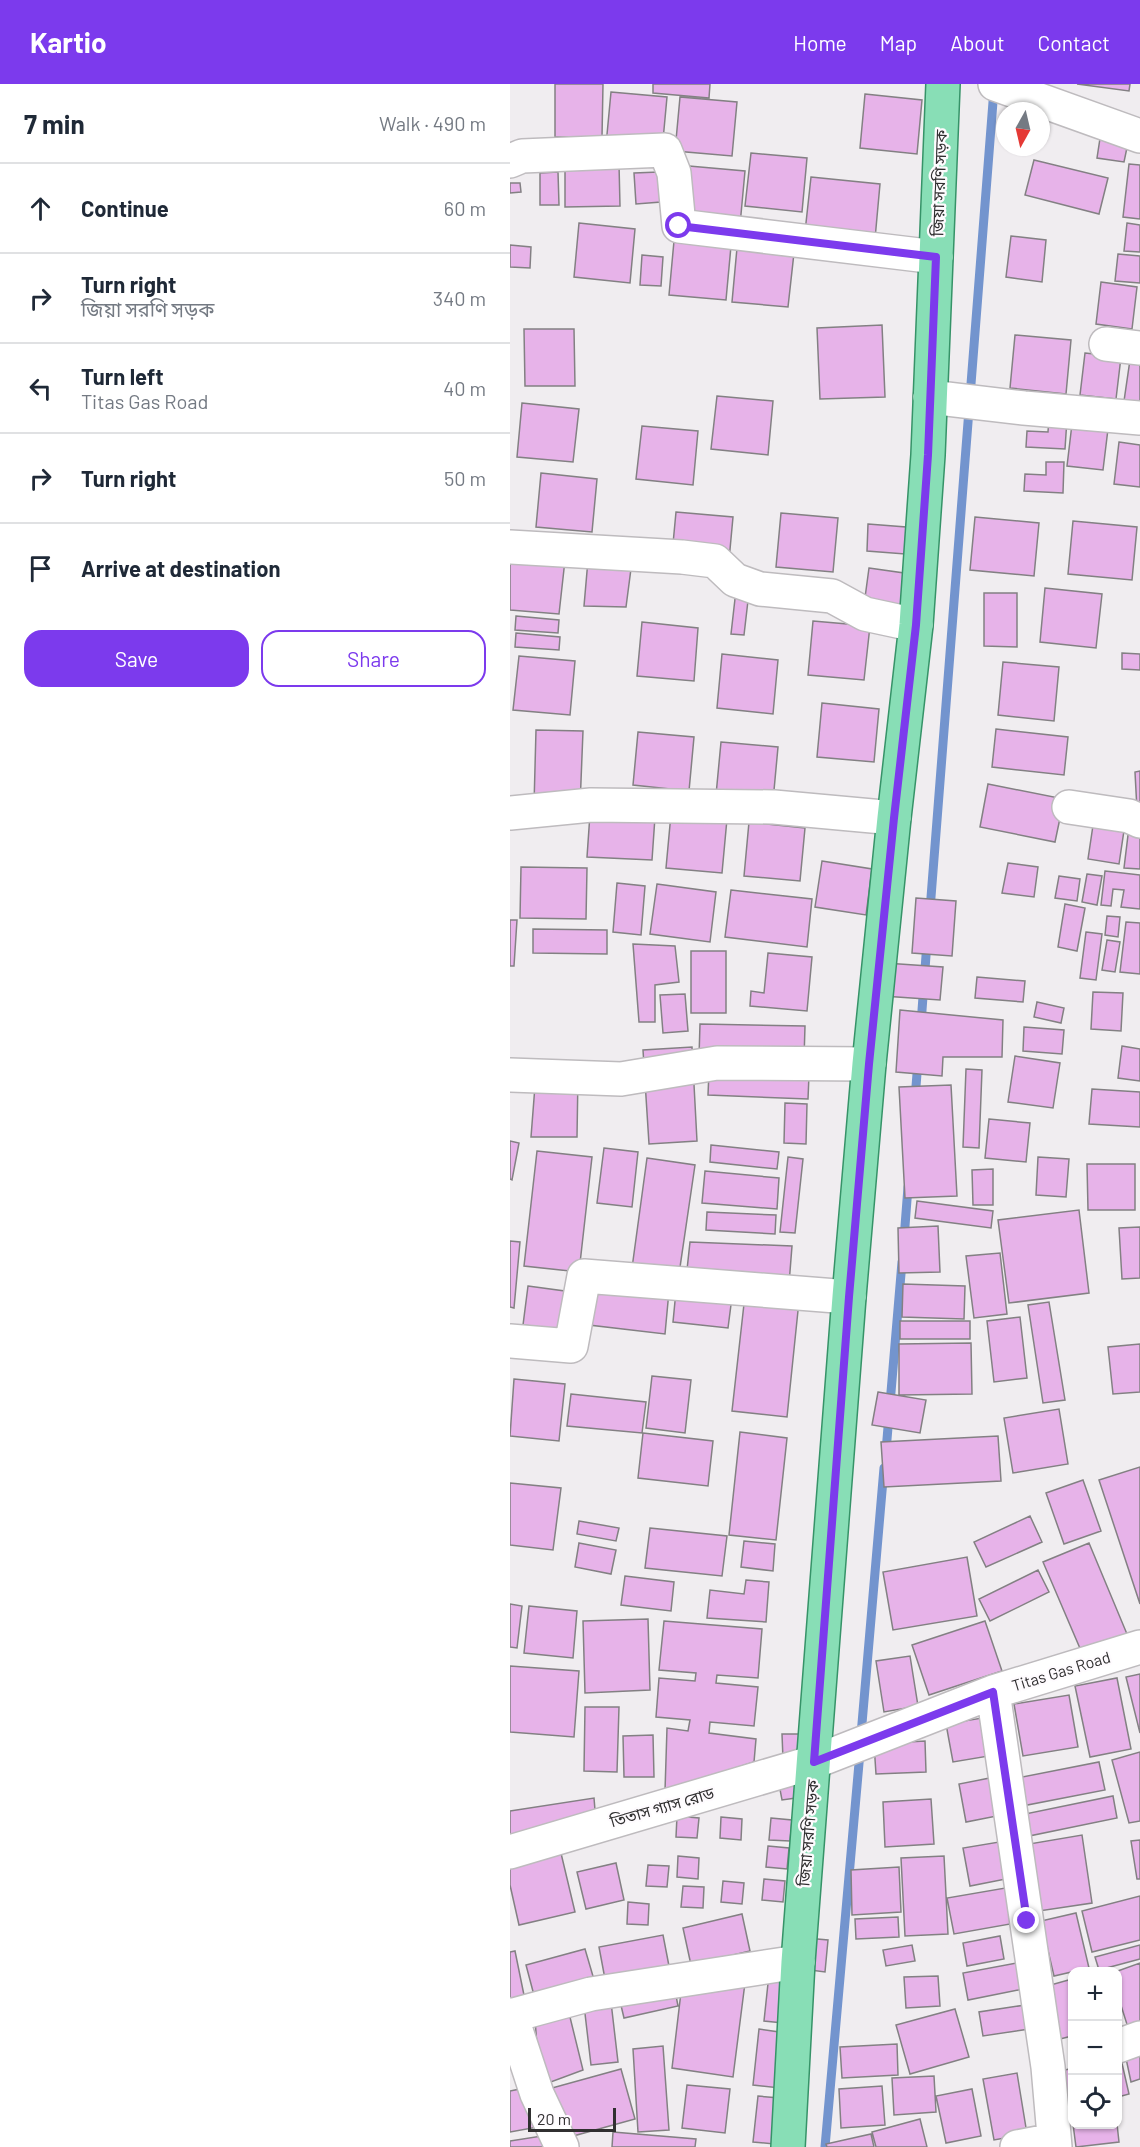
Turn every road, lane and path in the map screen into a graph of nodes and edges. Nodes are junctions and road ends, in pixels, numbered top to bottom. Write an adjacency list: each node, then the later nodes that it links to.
1 (943, 84): 5 (main road, জিয়া সরণি সড়ক)
2 (996, 84): 3 (street)
3 (1140, 136)
4 (510, 161): 5 (street)
5 (936, 257): 8 (main road, জিয়া সরণি সড়ক)
6 (1106, 344): 7 (street)
7 (1140, 348)
8 (930, 397): 9 (street); 11 (main road, জিয়া সরণি সড়ক)
9 (1140, 418)
10 (510, 547): 11 (street)
11 (916, 625): 14 (main road, জিয়া সরণি সড়ক)
12 (1070, 807): 15 (street)
13 (510, 813): 14 (street)
14 (894, 818): 16 (main road, জিয়া সরণি সড়ক)
15 (1140, 821)
16 (869, 1064): 17 (street); 18 (main road, জিয়া সরণি সড়ক)
17 (510, 1075)
18 (849, 1297): 19 (street); 22 (main road, জিয়া সরণি সড়ক)
19 (510, 1341)
20 (1140, 1647): 21 (street, Titas Gas Road)
21 (993, 1692): 22 (street, Titas Gas Road); 28 (street)
22 (814, 1762): 23 (street, তিতাস গ্যাস রোড); 24 (main road, জিয়া সরণি সড়ক)
23 (510, 1852)
24 (798, 1962): 25 (street); 31 (main road, জিয়া সরণি সড়ক)
25 (511, 2015): 30 (street)
26 (1140, 2038): 27 (street)
27 (1122, 2045)
28 (1060, 2064): 29 (street)
29 (1054, 2144): 32 (street)
30 (562, 2147)
31 (788, 2147)
32 (1017, 2147)

